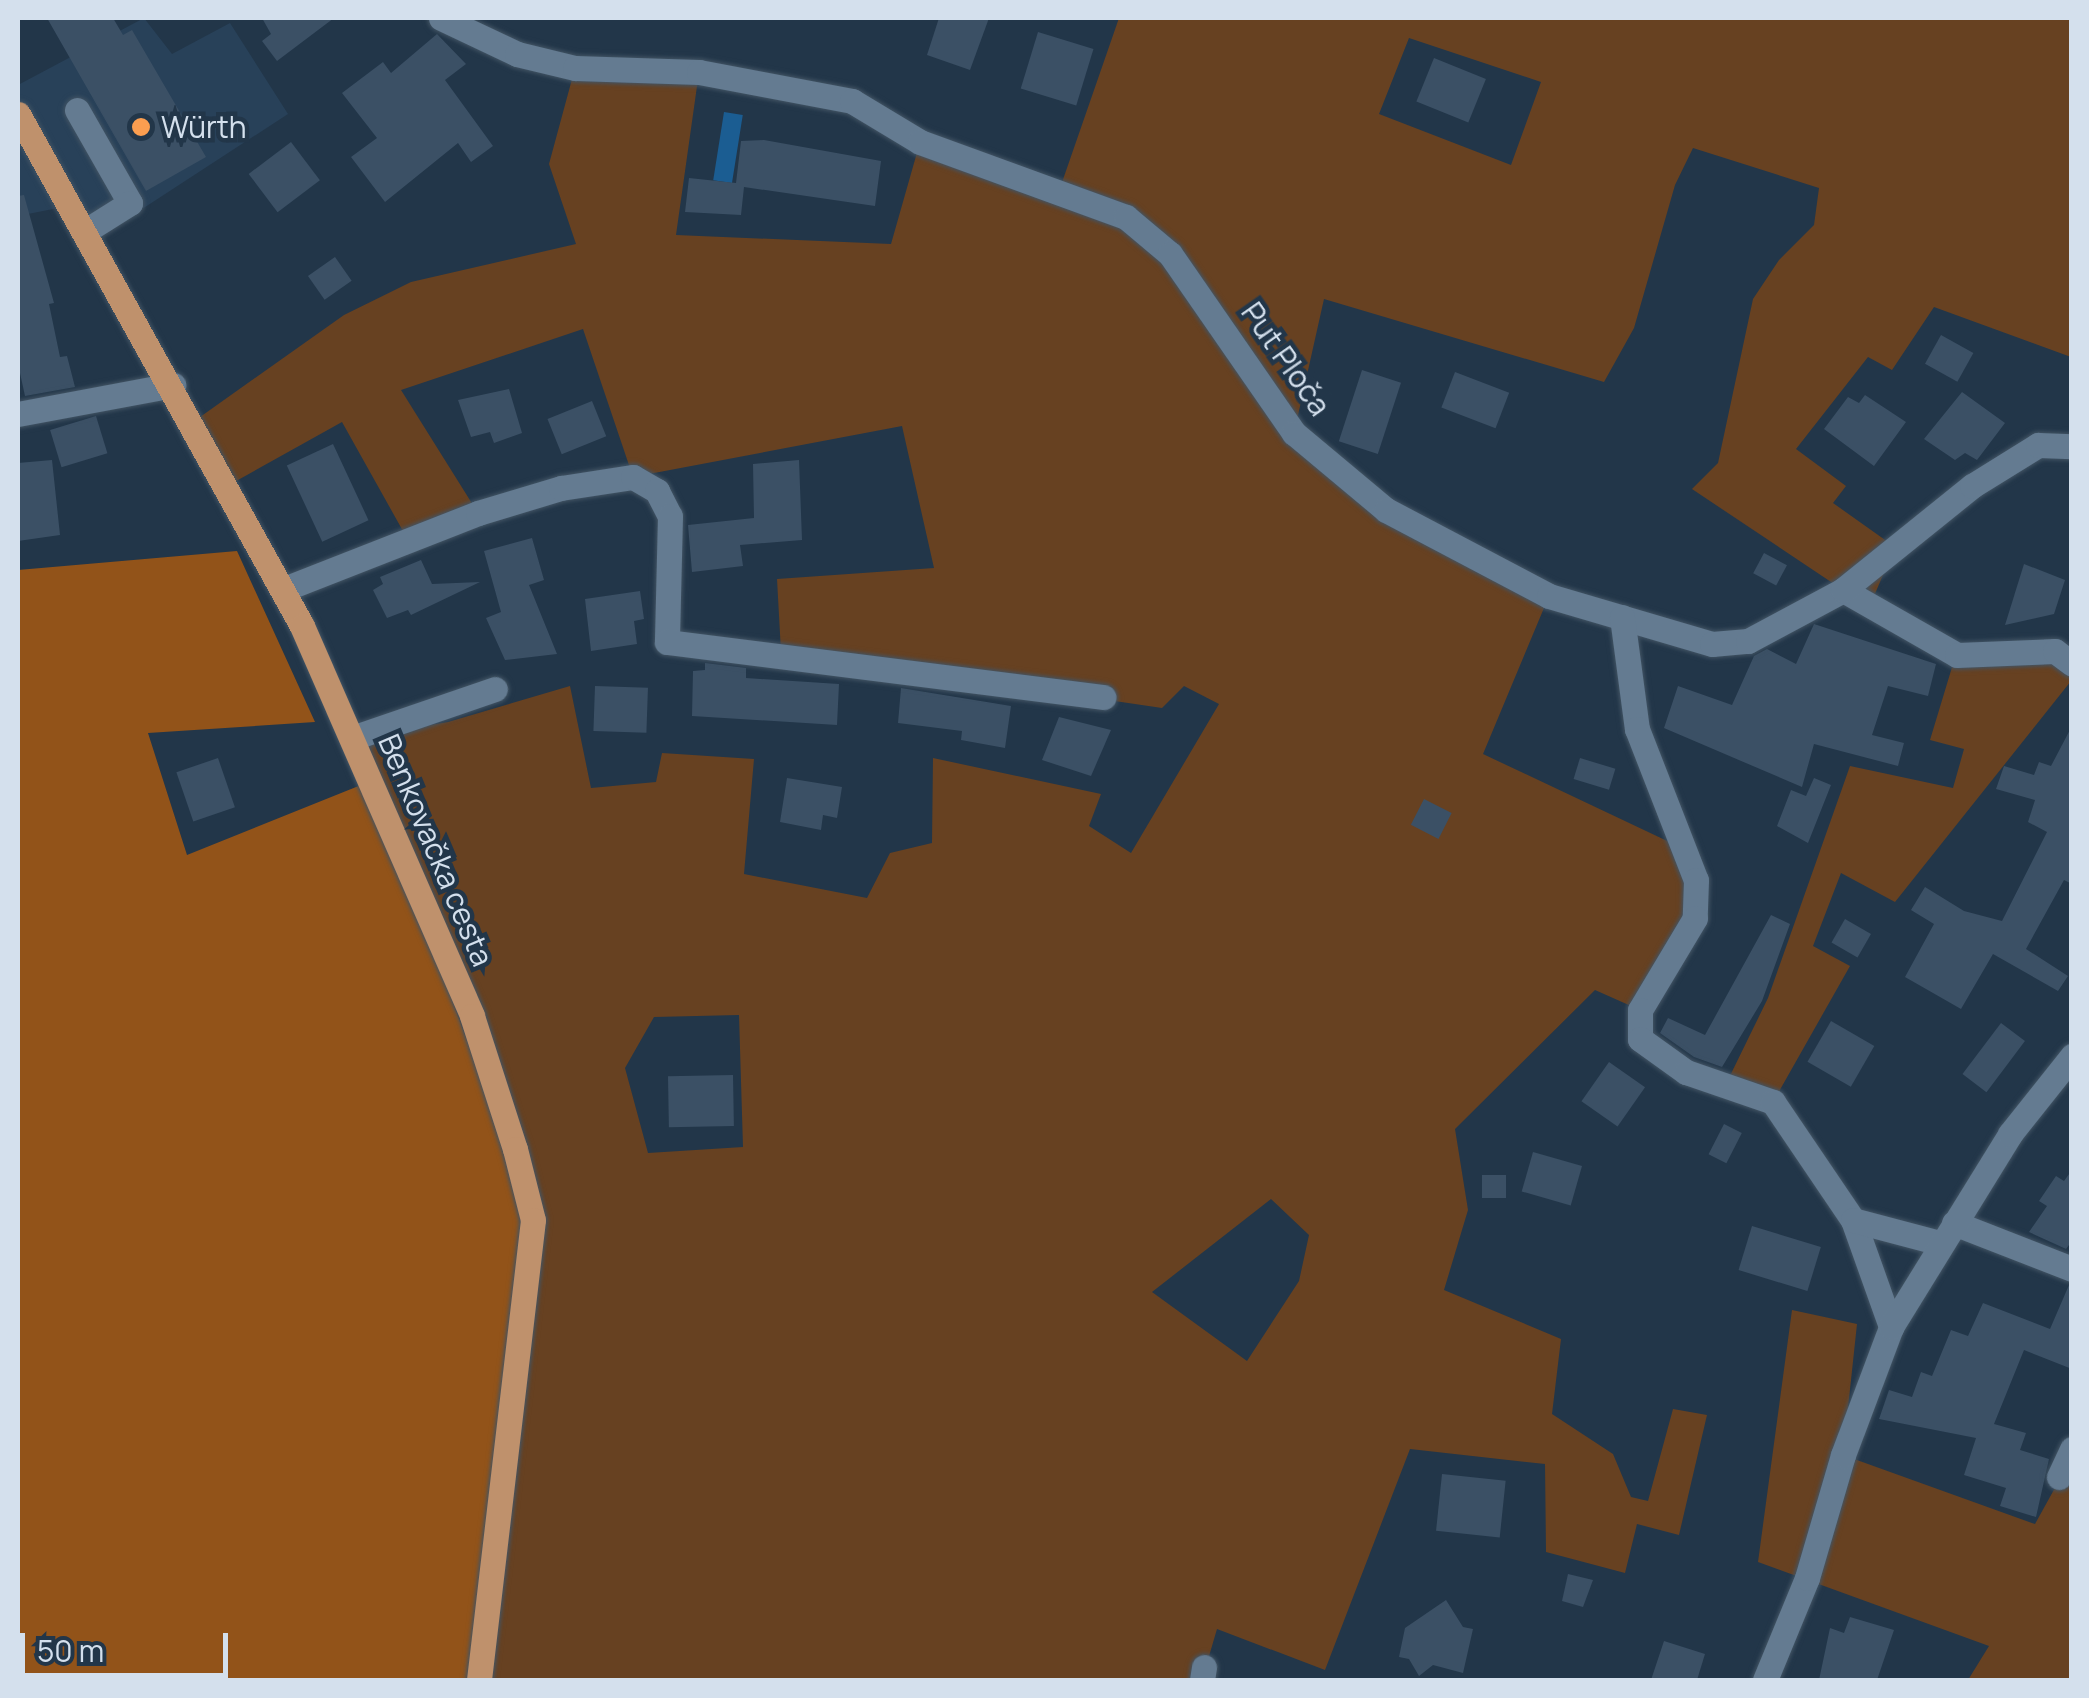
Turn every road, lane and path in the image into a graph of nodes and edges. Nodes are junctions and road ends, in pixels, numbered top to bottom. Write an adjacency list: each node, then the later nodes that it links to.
1 (441, 18): 10 (street, Put Ploča)
2 (76, 110): 4 (street)
3 (18, 114): 4 (main road, Benkovačka cesta)
4 (84, 232): 5 (main road, Benkovačka cesta)
5 (172, 385): 6 (street); 8 (main road, Benkovačka cesta)
6 (18, 414)
7 (2072, 446): 9 (street, Put Ploča)
8 (284, 589): 13 (street); 14 (main road, Benkovačka cesta)
9 (1842, 590): 10 (street, Put Ploča); 11 (street)
10 (1622, 617): 16 (street)
11 (2072, 664)
12 (496, 689): 14 (street)
13 (1104, 697)
14 (352, 738): 22 (main road, Benkovačka cesta)
15 (2072, 1056): 17 (street)
16 (1852, 1220): 17 (street); 19 (street)
17 (1947, 1233): 18 (street); 19 (street)
18 (2072, 1269)
19 (1890, 1327): 23 (street)
20 (2072, 1448): 21 (street)
21 (2058, 1477)
22 (479, 1680)
23 (1765, 1680)

